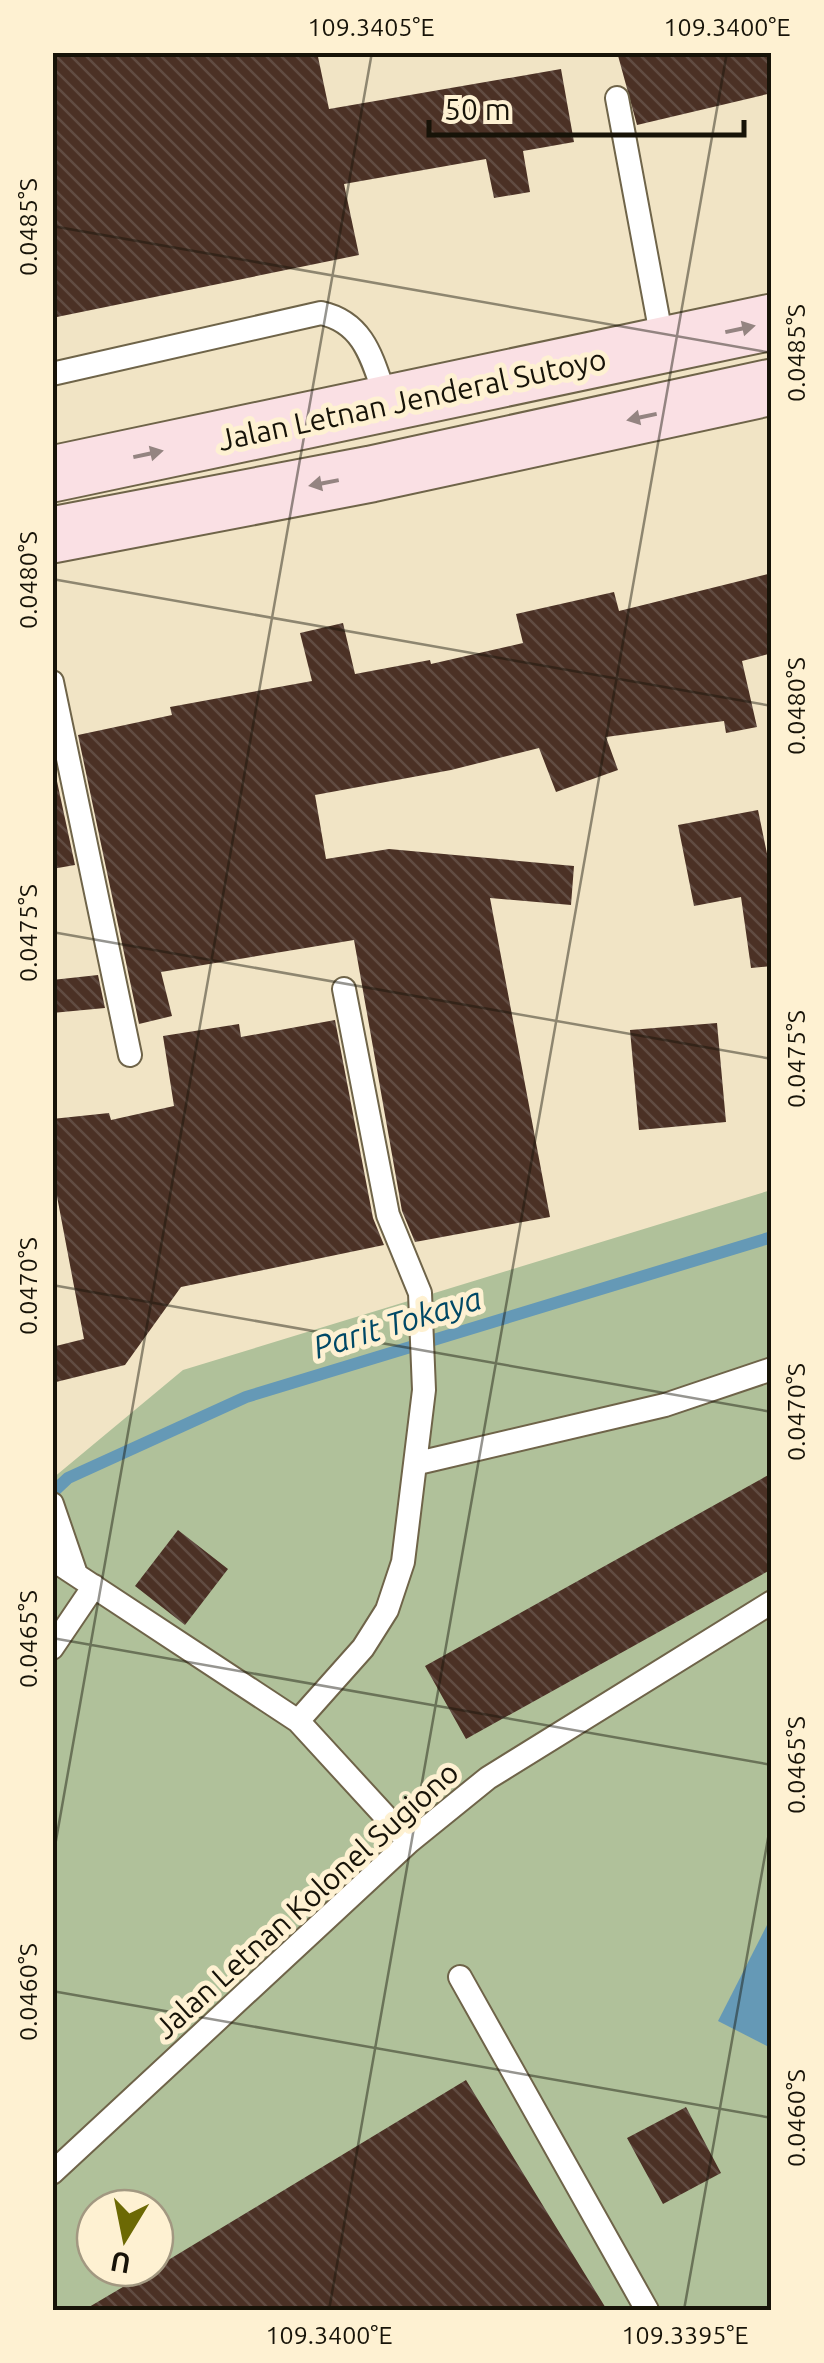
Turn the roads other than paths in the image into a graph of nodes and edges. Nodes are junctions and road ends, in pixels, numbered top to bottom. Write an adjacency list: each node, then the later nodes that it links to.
1 (617, 98): 3 (lane)
2 (772, 322): 3 (street, Jalan Letnan Jenderal Sutoyo, one-way to 2)
3 (663, 345): 6 (street, Jalan Letnan Jenderal Sutoyo)
4 (52, 374): 6 (lane)
5 (772, 387): 8 (street, Jalan Letnan Jenderal Sutoyo, one-way to 8)
6 (389, 406): 7 (street, Jalan Letnan Jenderal Sutoyo, one-way to 6)
7 (52, 474)
8 (52, 534)
9 (52, 682): 11 (lane)
10 (344, 989): 13 (lane)
11 (130, 1055)
12 (772, 1369): 13 (lane)
13 (418, 1463): 19 (lane)
14 (52, 1504): 16 (lane)
15 (52, 1559): 16 (lane)
16 (85, 1580): 18 (lane); 19 (lane)
17 (772, 1602): 20 (lane, Jalan Letnan Kolonel Sugiono)
18 (52, 1648)
19 (298, 1721): 20 (lane)
20 (409, 1842): 22 (lane, Jalan Letnan Kolonel Sugiono)
21 (460, 1977): 23 (lane)
22 (52, 2173)
23 (647, 2310)

